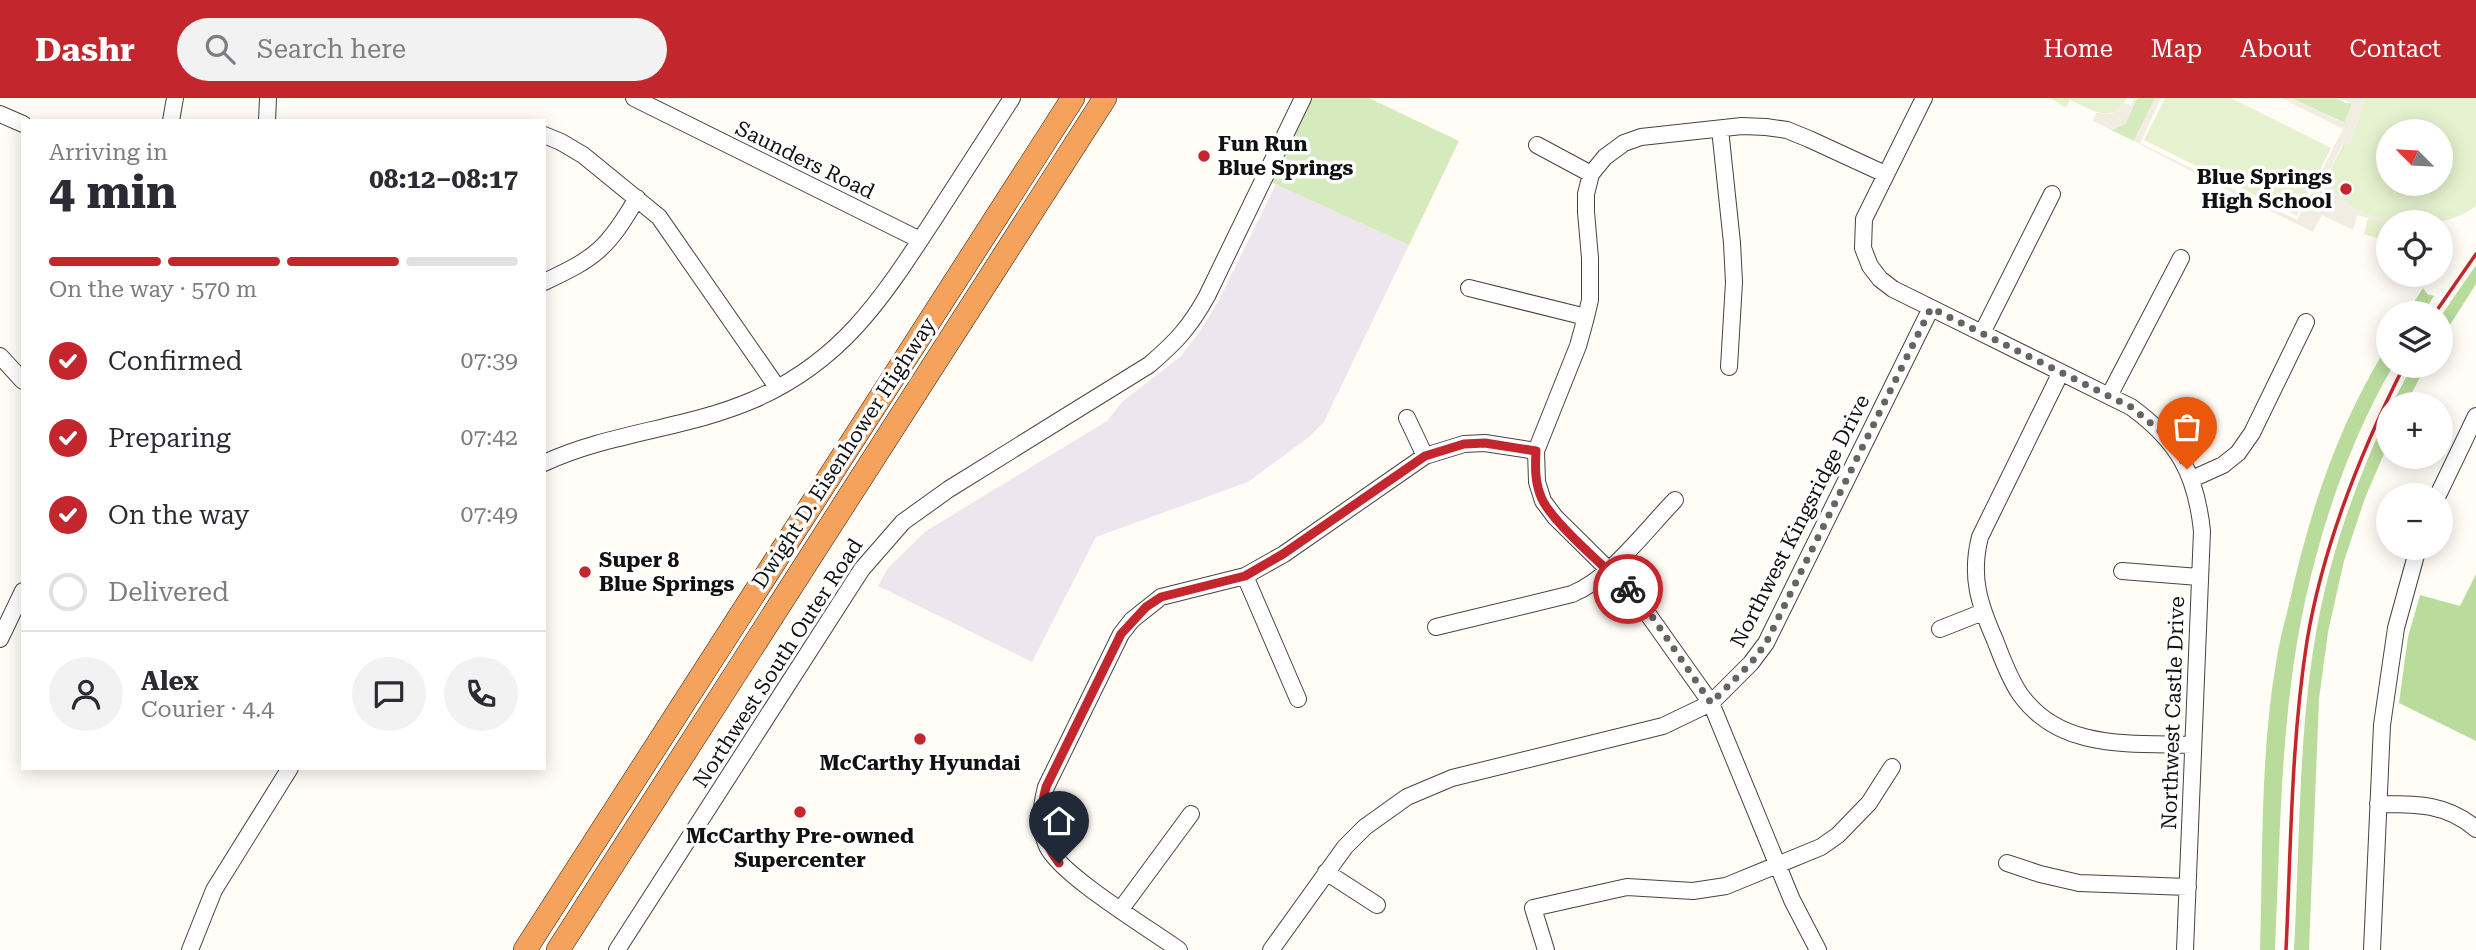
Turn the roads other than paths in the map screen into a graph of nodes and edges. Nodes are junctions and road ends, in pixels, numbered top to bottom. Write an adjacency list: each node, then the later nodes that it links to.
1 (176, 98): 10 (street)
2 (268, 98): 11 (street)
3 (634, 98): 20 (street, Saunders Road)
4 (1012, 98): 20 (street)
5 (1073, 98): 67 (highway, Dwight D. Eisenhower Highway)
6 (1105, 98): 68 (highway, Dwight D. Eisenhower Highway)
7 (1303, 98): 69 (street, Northwest South Outer Road)
8 (1924, 98): 17 (street)
9 (0, 114): 12 (street)
10 (171, 119)
11 (267, 119)
12 (21, 123)
13 (1720, 129): 16 (street); 17 (street); 29 (street)
14 (546, 136): 19 (street)
15 (1537, 145): 16 (street)
16 (1591, 174): 25 (street)
17 (1885, 174): 24 (street)
18 (2052, 194): 27 (street)
19 (637, 198): 22 (street); 32 (street)
20 (920, 240): 32 (street)
21 (2181, 258): 33 (street)
22 (546, 281)
23 (1469, 288): 25 (street)
24 (1931, 308): 27 (street); 53 (street, Northwest Kingsridge Drive)
25 (1586, 317): 36 (street)
26 (2306, 322): 39 (street)
27 (1983, 333): 30 (street)
28 (0, 356): 31 (street)
29 (1729, 367)
30 (2061, 372): 33 (street, Northwest Castle Drive); 48 (street)
31 (21, 379)
32 (777, 387): 38 (street)
33 (2109, 396): 39 (street, Northwest Castle Drive)
34 (2476, 416): 40 (street)
35 (1407, 418): 37 (street)
36 (1536, 451): 37 (street); 43 (street)
37 (1425, 456): 45 (street)
38 (546, 462)
39 (2192, 479): 46 (street, Northwest Castle Drive)
40 (2444, 483)
41 (1675, 500): 43 (street)
42 (2415, 560): 57 (street)
43 (1608, 570): 49 (street); 53 (street)
44 (2122, 571): 46 (street)
45 (1245, 576): 52 (street); 65 (street)
46 (2199, 577): 54 (street, Northwest Castle Drive)
47 (21, 595): 51 (street)
48 (1983, 612): 50 (street); 54 (street)
49 (1437, 627)
50 (1940, 629)
51 (0, 639)
52 (1298, 699)
53 (1711, 703): 61 (street); 62 (street, Northwest Kingsridge Drive)
54 (2193, 745): 63 (street, Northwest Castle Drive)
55 (1892, 767): 61 (street)
56 (289, 770): 66 (street)
57 (2378, 804): 59 (street); 75 (street)
58 (1191, 814): 65 (street)
59 (2476, 829)
60 (2007, 863): 63 (street)
61 (1778, 865): 72 (street); 73 (street)
62 (1326, 872): 64 (street); 71 (street, Northwest Kingsridge Drive)
63 (2188, 887): 74 (street, Northwest Castle Drive)
64 (1377, 905)
65 (1121, 909): 70 (street)
66 (190, 950)
67 (525, 950)
68 (558, 950)
69 (617, 950)
70 (1179, 950)
71 (1271, 950)
72 (1546, 950)
73 (1818, 950)
74 (2185, 950)
75 (2372, 950)

